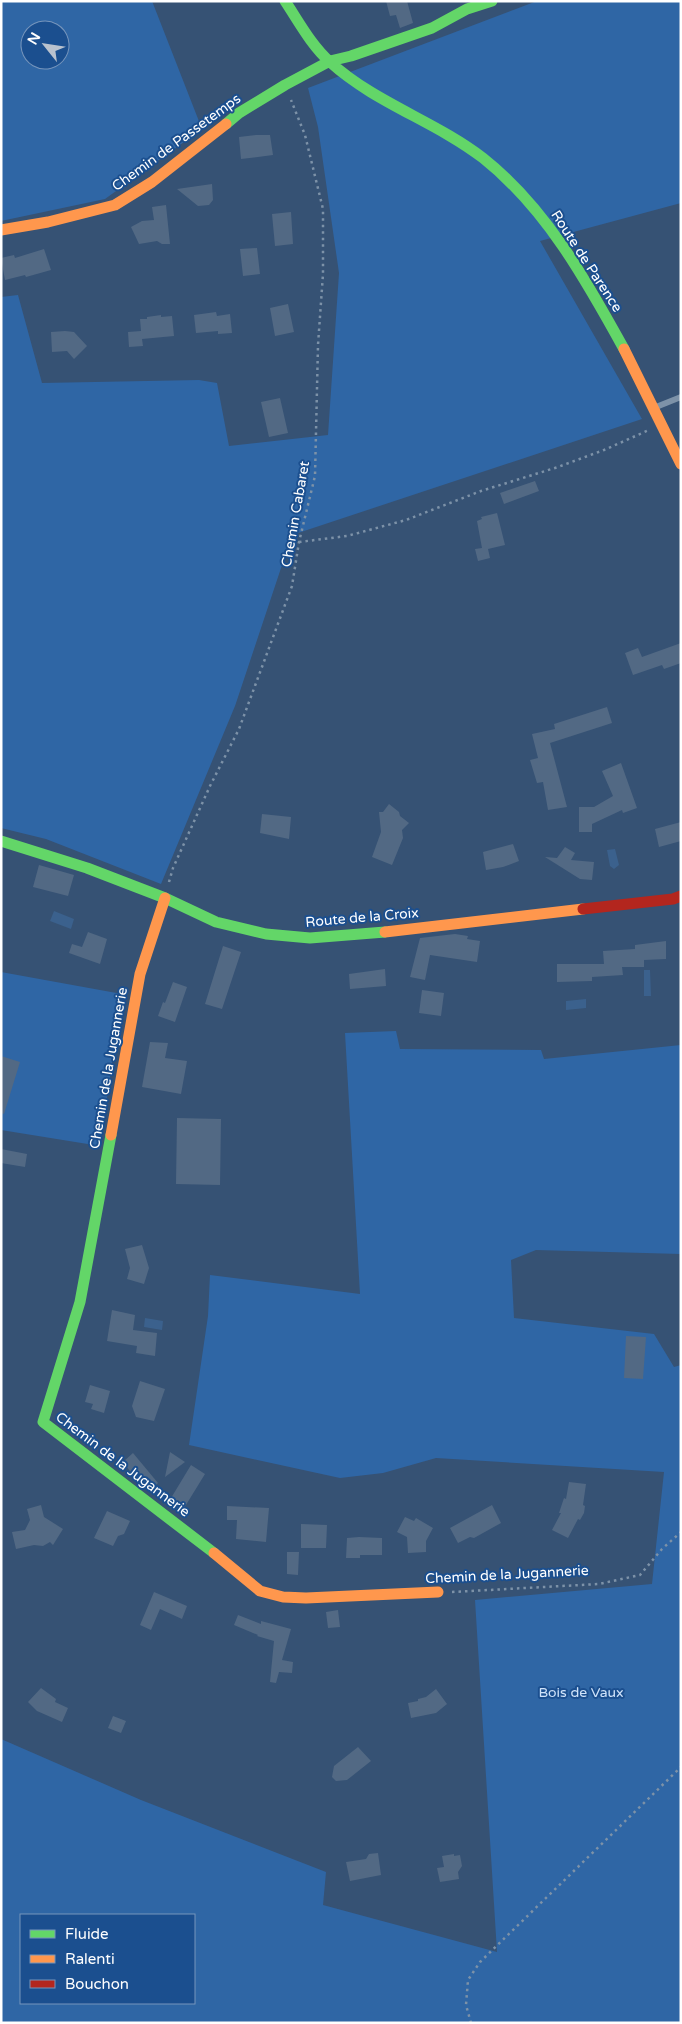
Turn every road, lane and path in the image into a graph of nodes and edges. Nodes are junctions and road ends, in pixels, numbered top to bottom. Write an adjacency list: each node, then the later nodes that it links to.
1 (285, 1): 3 (street, Route de Parence)
2 (492, 1): 3 (street, Chemin de Passetemps)
3 (330, 61): 4 (street, Chemin de Passetemps); 7 (street, Route de Parence)
4 (285, 84): 5 (street, Chemin de Passetemps); 10 (path, Chemin Cabaret)
5 (1, 230)
6 (681, 397): 7 (lane)
7 (654, 407): 8 (street, Route de Parence)
8 (663, 423): 9 (street, Route de Parence); 10 (path)
9 (681, 464)
10 (299, 542): 13 (path, Chemin Cabaret)
11 (1, 841): 13 (street, Route de la Croix)
12 (681, 896): 13 (street, Route de la Croix)
13 (165, 898): 15 (street, Chemin de la Jugannerie)
14 (681, 1532): 15 (path, Chemin de la Jugannerie)
15 (438, 1592)
16 (681, 1767): 17 (path)
17 (471, 2023)

